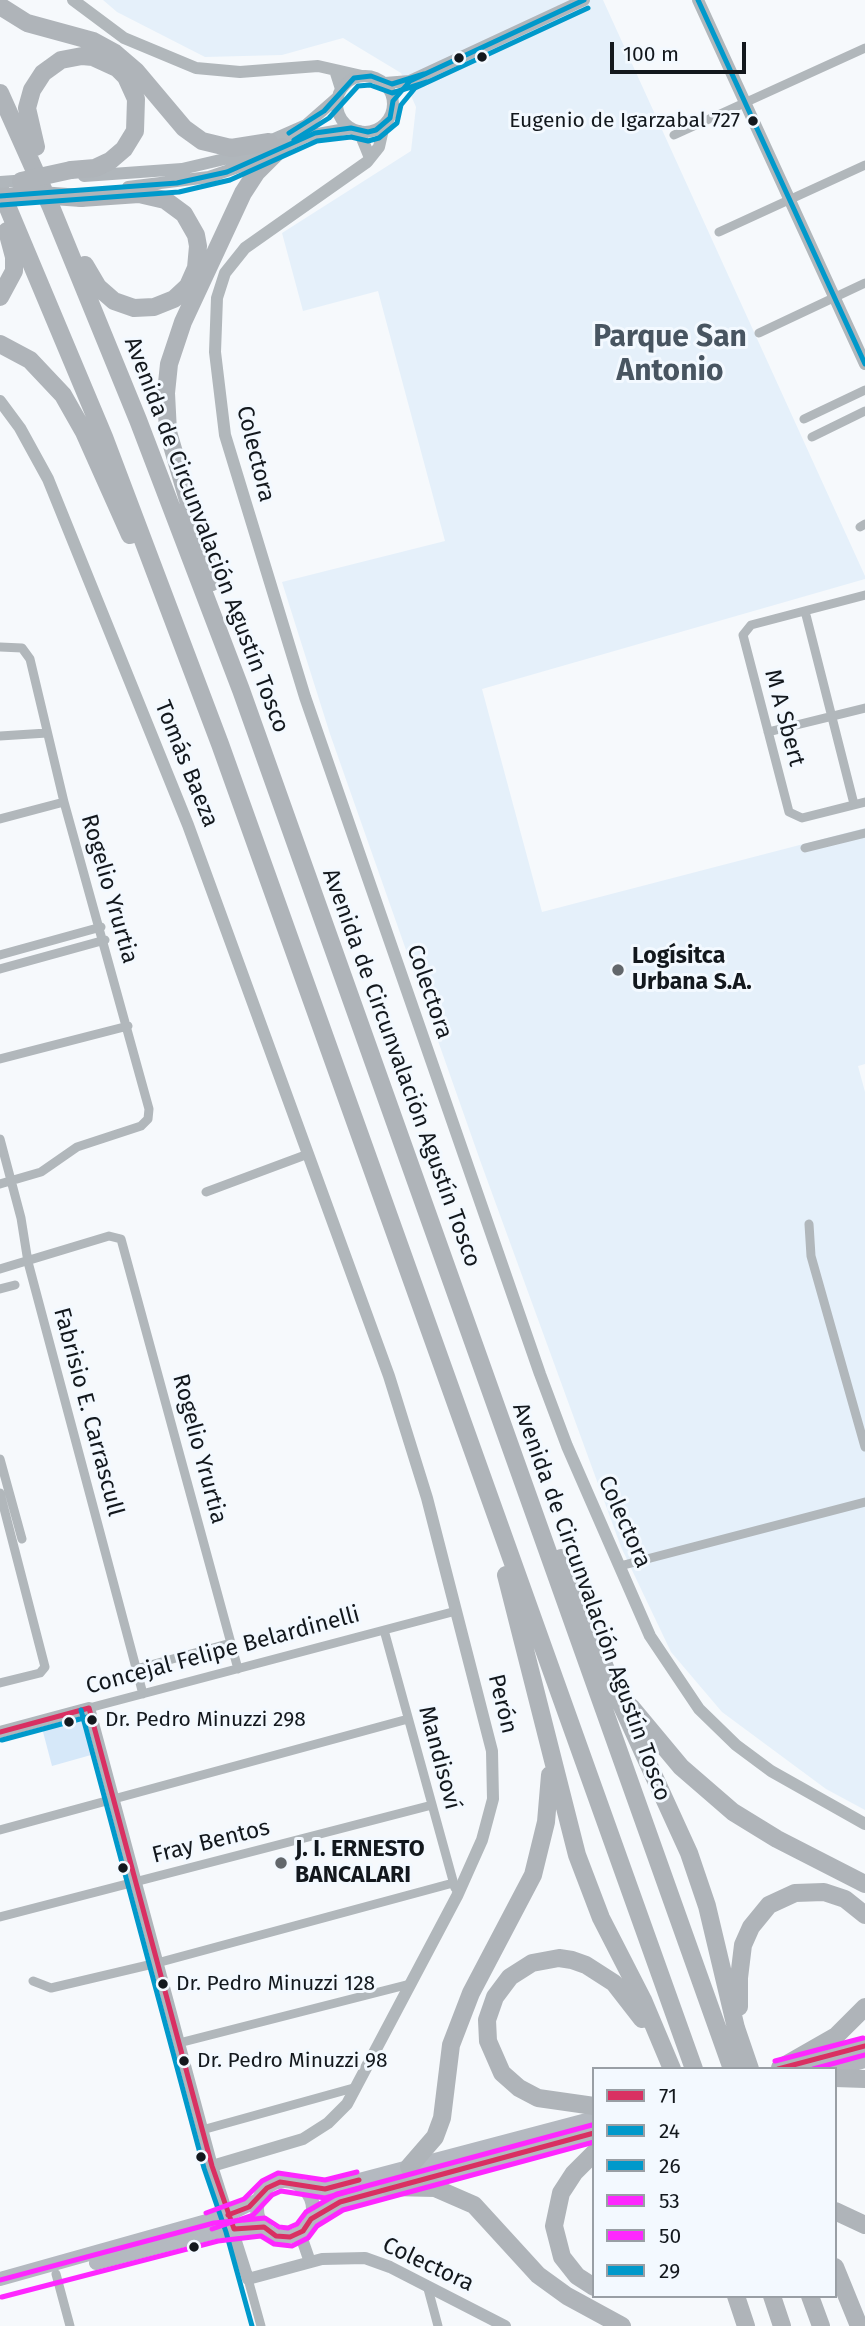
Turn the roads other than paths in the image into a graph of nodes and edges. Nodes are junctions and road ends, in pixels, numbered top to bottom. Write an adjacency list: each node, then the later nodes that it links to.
1 (73, 0): 6 (street)
2 (584, 0): 8 (main road)
3 (698, 0): 13 (street)
4 (0, 6): 17 (highway)
5 (865, 48): 13 (street)
6 (335, 70): 7 (street); 11 (street)
7 (362, 76): 9 (main road); 11 (main road)
8 (410, 81): 9 (main road); 12 (main road)
9 (384, 83): 12 (main road)
10 (0, 93): 25 (highway, Avenida de Circunvalación Agustín Tosco)
11 (340, 93): 15 (main road); 17 (main road)
12 (393, 101): 14 (main road)
13 (744, 103): 16 (street); 24 (street)
14 (384, 125): 15 (main road); 18 (street)
15 (355, 130): 17 (main road); 18 (street)
16 (674, 135)
17 (276, 145): 20 (main road); 22 (main road); 42 (highway)
18 (370, 158): 78 (street, Colectora)
19 (865, 165): 24 (street)
20 (73, 174): 21 (highway, bridge); 25 (highway)
21 (11, 186): 22 (highway, bridge); 23 (highway, bridge); 48 (highway)
22 (80, 194): 25 (highway)
23 (0, 197)
24 (790, 199): 27 (street); 30 (street)
25 (49, 202): 42 (highway, Avenida de Circunvalación Agustín Tosco)
26 (0, 204): 29 (highway)
27 (719, 232)
28 (865, 284): 30 (street)
29 (0, 297)
30 (834, 298): 31 (street); 33 (street)
31 (759, 333)
32 (0, 344): 48 (highway)
33 (865, 364)
34 (865, 390): 37 (street)
35 (0, 401): 62 (street, Tomás Baeza)
36 (865, 411): 38 (street)
37 (804, 419)
38 (812, 437)
39 (865, 595): 40 (street)
40 (805, 611): 44 (street); 45 (street, M A Sbert)
41 (0, 647): 46 (street, Rogelio Yrurtia)
42 (241, 690): 71 (highway, Avenida de Circunvalación Agustín Tosco)
43 (865, 708): 44 (street)
44 (832, 716): 45 (street); 51 (street)
45 (768, 732): 51 (street, M A Sbert)
46 (47, 733): 47 (street); 49 (street, Rogelio Yrurtia)
47 (0, 736)
48 (220, 744): 74 (highway)
49 (64, 802): 52 (street); 55 (street, Rogelio Yrurtia)
50 (865, 802): 51 (street)
51 (854, 804)
52 (0, 819)
53 (865, 833): 54 (street)
54 (805, 849)
55 (101, 927): 56 (street, Rogelio Yrurtia); 57 (street)
56 (104, 940): 58 (street); 59 (street, Rogelio Yrurtia)
57 (0, 955)
58 (0, 969)
59 (128, 1026): 60 (street); 63 (street, Rogelio Yrurtia)
60 (0, 1059)
61 (0, 1139): 63 (street, Fabrisio E. Carrascull)
62 (308, 1154): 65 (street); 79 (street, Perón)
63 (11, 1181): 64 (street); 67 (street, Fabrisio E. Carrascull)
64 (0, 1184)
65 (206, 1192)
66 (809, 1224): 72 (street)
67 (28, 1262): 68 (street); 81 (street, Rogelio Yrurtia); 83 (street, Fabrisio E. Carrascull)
68 (0, 1269)
69 (15, 1285): 70 (street)
70 (0, 1289)
71 (470, 1335): 82 (highway); 110 (highway, Avenida de Circunvalación Agustín Tosco)
72 (865, 1447)
73 (0, 1459): 77 (street)
74 (484, 1483): 90 (highway); 109 (highway)
75 (0, 1493): 85 (street)
76 (865, 1502): 78 (street)
77 (22, 1539)
78 (620, 1566): 93 (street, Colectora)
79 (456, 1611): 80 (street, Concejal Felipe Belardinelli); 97 (street, Perón)
80 (384, 1630): 84 (street, Concejal Felipe Belardinelli); 88 (street, Mandisoví)
81 (231, 1643): 83 (street); 84 (street, Rogelio Yrurtia)
82 (602, 1660): 96 (highway); 111 (highway)
83 (136, 1669): 86 (street, Fabrisio E. Carrascull)
84 (238, 1669): 86 (street, Concejal Felipe Belardinelli)
85 (0, 1683)
86 (143, 1694): 87 (street, Concejal Felipe Belardinelli)
87 (89, 1709): 89 (main road, Concejal Felipe Belardinelli); 91 (main road)
88 (408, 1720): 91 (street); 92 (street, Mandisoví)
89 (0, 1732)
90 (549, 1743): 107 (highway); 125 (highway)
91 (114, 1800): 94 (street); 95 (main road)
92 (432, 1805): 95 (street, Fray Bentos); 97 (street, Mandisoví)
93 (865, 1824)
94 (0, 1830)
95 (135, 1881): 99 (street, Fray Bentos); 100 (main road)
96 (865, 1884)
97 (455, 1890): 100 (street); 102 (street, Perón)
98 (865, 1915): 112 (highway)
99 (0, 1917)
100 (157, 1963): 101 (street); 104 (main road)
101 (33, 1981)
102 (410, 1984): 104 (street); 118 (street, Perón)
103 (865, 2007): 113 (highway)
104 (179, 2043): 121 (main road)
105 (865, 2046): 114 (highway)
106 (865, 2060): 115 (highway)
107 (669, 2067)
108 (669, 2067): 119 (highway)
109 (693, 2067)
110 (731, 2067)
111 (749, 2067)
112 (750, 2067)
113 (780, 2067)
114 (782, 2067)
115 (837, 2068)
116 (837, 2078): 117 (highway)
117 (865, 2079)
118 (358, 2087): 121 (street); 124 (street, Perón)
119 (592, 2106)
120 (592, 2119): 125 (main road)
121 (202, 2130): 124 (main road)
122 (592, 2134): 127 (main road)
123 (592, 2155): 142 (highway)
124 (212, 2166): 130 (main road)
125 (409, 2167): 126 (main road)
126 (301, 2186): 128 (main road); 131 (main road)
127 (389, 2187): 131 (main road); 151 (highway)
128 (258, 2200): 130 (main road); 133 (main road)
129 (837, 2212): 132 (highway)
130 (228, 2215): 134 (main road); 140 (main road)
131 (311, 2219): 135 (main road)
132 (865, 2225)
133 (264, 2227): 134 (main road); 135 (main road)
134 (234, 2230): 138 (main road); 139 (main road)
135 (300, 2233): 136 (main road)
136 (310, 2262): 139 (main road, Colectora); 141 (main road, Colectora)
137 (837, 2272): 155 (highway)
138 (56, 2274): 143 (main road); 147 (street)
139 (248, 2278): 148 (street)
140 (0, 2279)
141 (427, 2285): 149 (street); 150 (main road, Colectora)
142 (592, 2286)
143 (0, 2289)
144 (737, 2298): 152 (highway)
145 (773, 2298): 153 (highway)
146 (811, 2298): 154 (highway)
147 (71, 2326)
148 (261, 2326)
149 (438, 2326)
150 (505, 2326)
151 (622, 2326)
152 (746, 2326)
153 (782, 2326)
154 (821, 2326)
155 (859, 2326)

